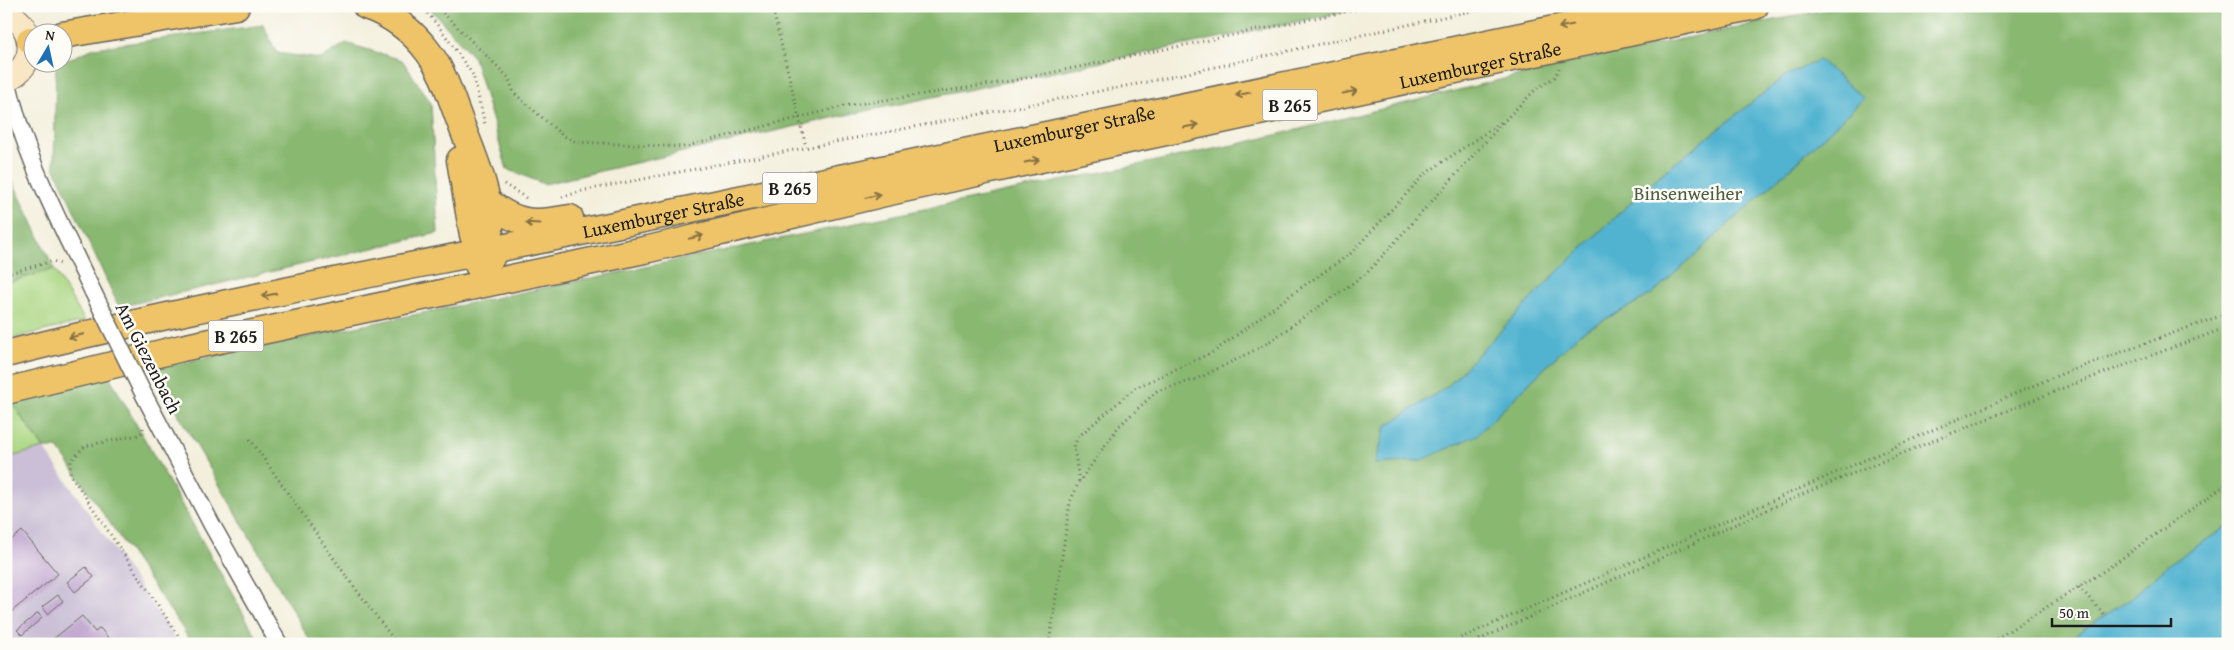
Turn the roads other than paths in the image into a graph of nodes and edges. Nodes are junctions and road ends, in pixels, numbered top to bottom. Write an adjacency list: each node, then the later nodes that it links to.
1 (236, 6): 7 (main road)
2 (366, 6): 11 (main road, B 265)
3 (1665, 6): 10 (main road, Luxemburger Straße / B 265, one-way to 10)
4 (1755, 6): 12 (main road, Luxemburger Straße / B 265, one-way to 4)
5 (6, 13): 6 (main road)
6 (22, 22)
7 (72, 33)
8 (22, 68): 9 (main road)
9 (7, 79): 18 (street, Am Giezenbach, bridge)
10 (1097, 125): 11 (main road, one-way to 11); 13 (main road, Luxemburger Straße / B 265)
11 (485, 195): 13 (main road); 14 (main road, B 265)
12 (649, 249): 13 (main road); 17 (main road, B 265)
13 (484, 252): 14 (main road, B 265); 16 (main road)
14 (414, 266): 15 (main road, B 265, one-way to 15)
15 (6, 354)
16 (6, 386)
17 (6, 391)
18 (279, 644)

